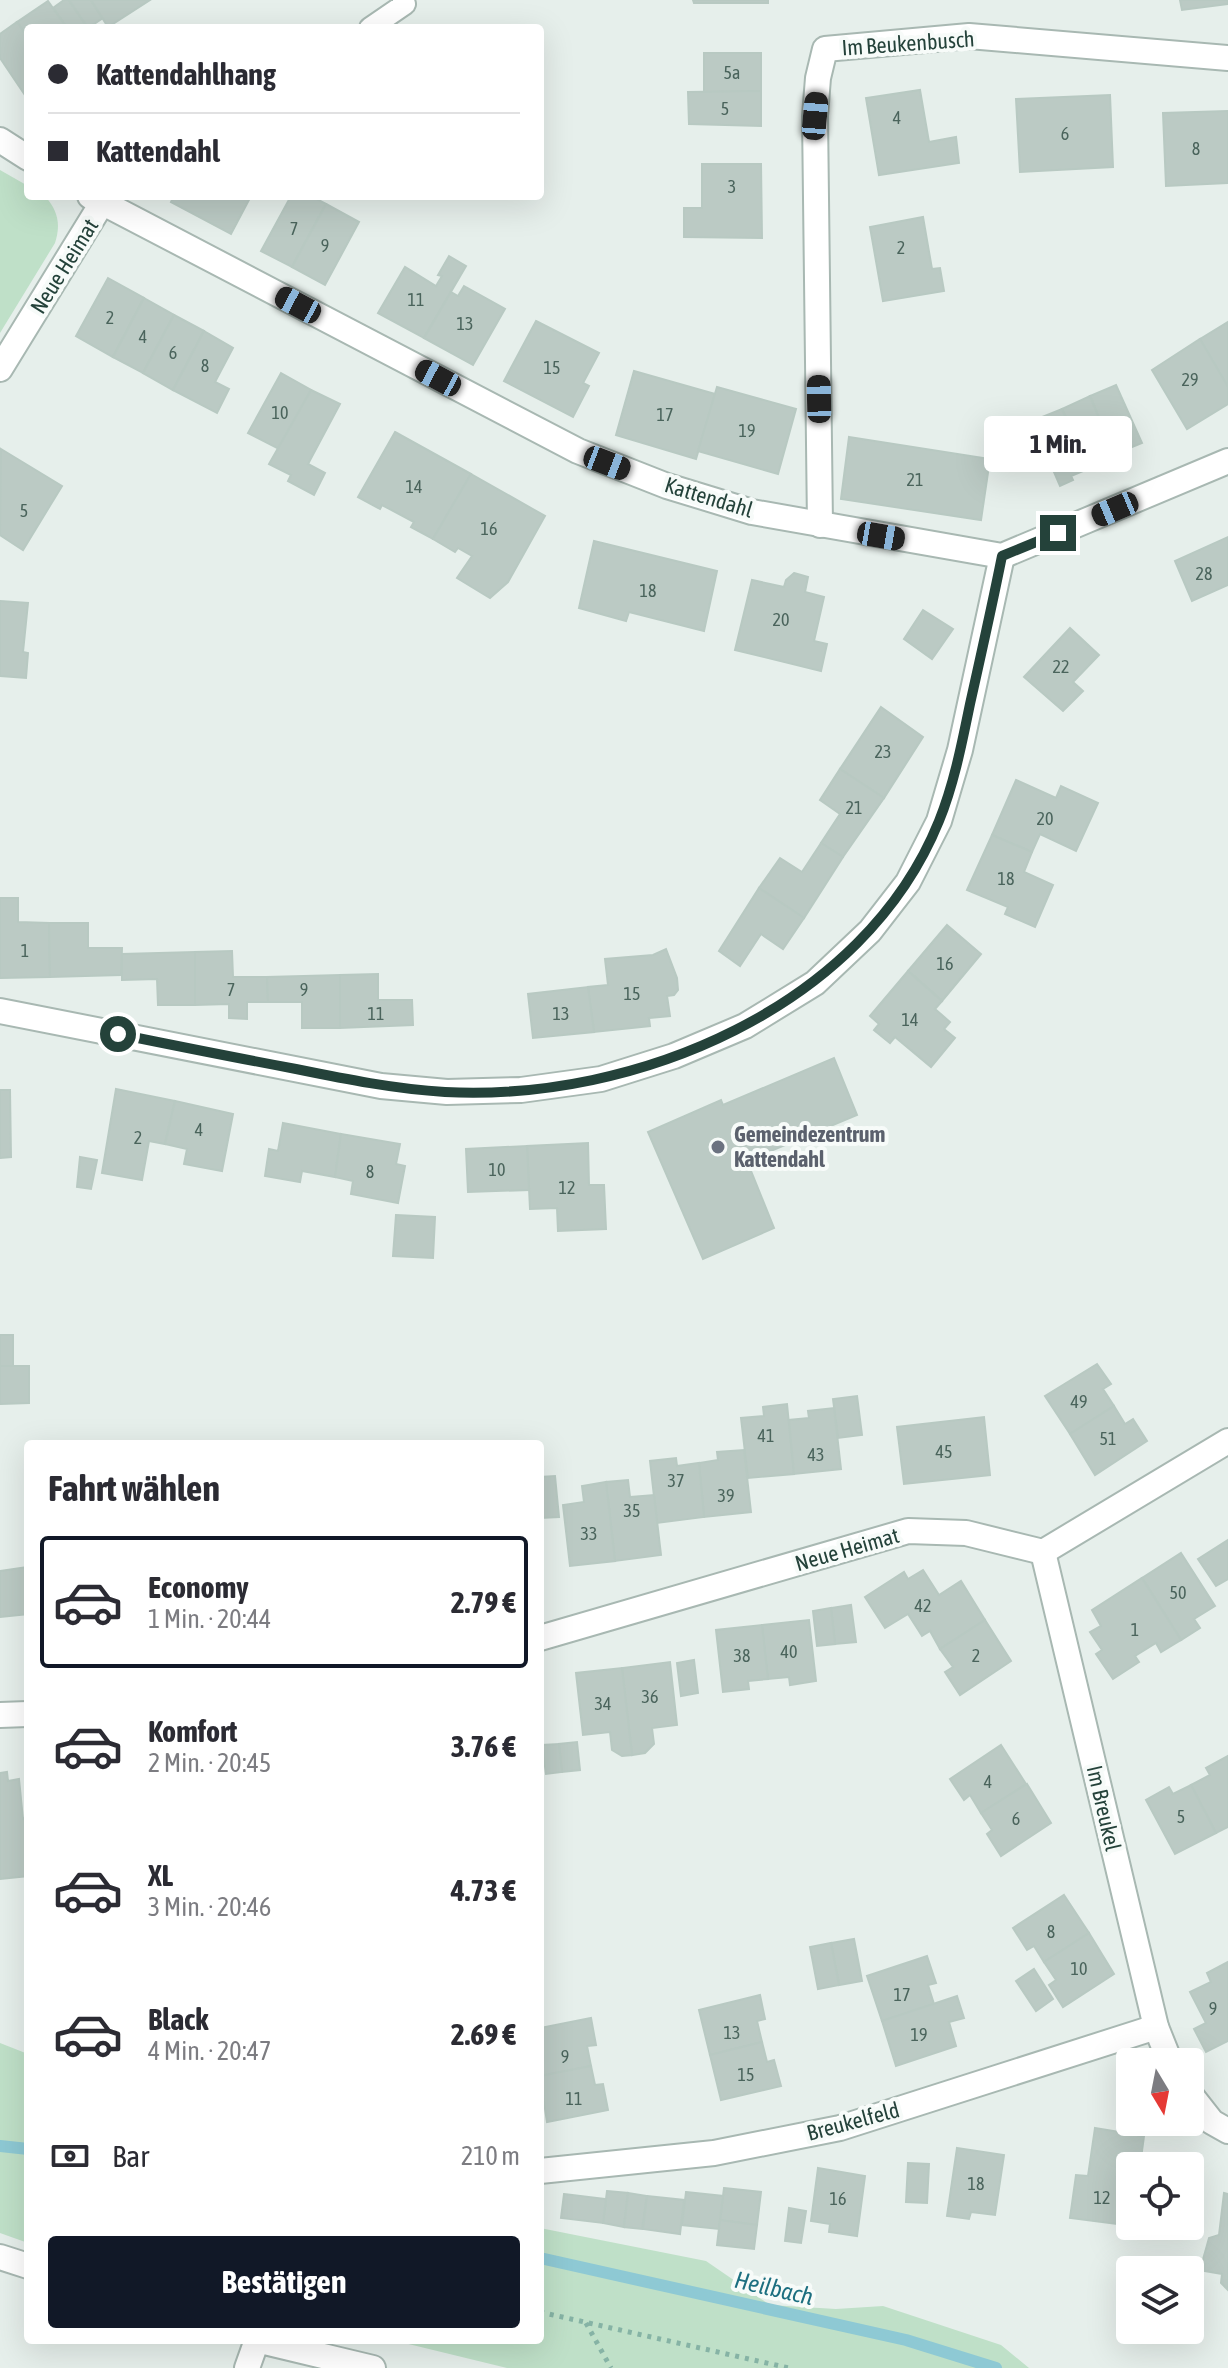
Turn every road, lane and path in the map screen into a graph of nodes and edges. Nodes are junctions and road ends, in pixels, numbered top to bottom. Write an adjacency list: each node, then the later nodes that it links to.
1 (406, 1): 2 (lane)
2 (375, 24)
3 (1228, 58): 9 (street, Im Beukenbusch)
4 (0, 140): 5 (street)
5 (24, 155)
6 (96, 200): 7 (street, Neue Heimat); 9 (street, Kattendahl)
7 (0, 369)
8 (1228, 461): 10 (street)
9 (820, 525): 10 (street, Kattendahl)
10 (1002, 556): 11 (street)
11 (0, 1011)
12 (1228, 1441): 13 (street)
13 (1043, 1552): 14 (street, Neue Heimat); 17 (street, Im Breukel)
14 (544, 1637)
15 (24, 1714): 16 (street)
16 (0, 1715)
17 (1156, 2027): 18 (street, Im Breukel); 21 (street, Breukelfeld)
18 (1164, 2048)
19 (1204, 2112): 20 (street)
20 (1228, 2131)
21 (544, 2171)
22 (0, 2257): 23 (street)
23 (24, 2265)
24 (544, 2313): 25 (path)
25 (585, 2322): 30 (path); 31 (path)
26 (255, 2344): 28 (street)
27 (273, 2344): 29 (street)
28 (247, 2368)
29 (373, 2368)
30 (611, 2368)
31 (789, 2368)

